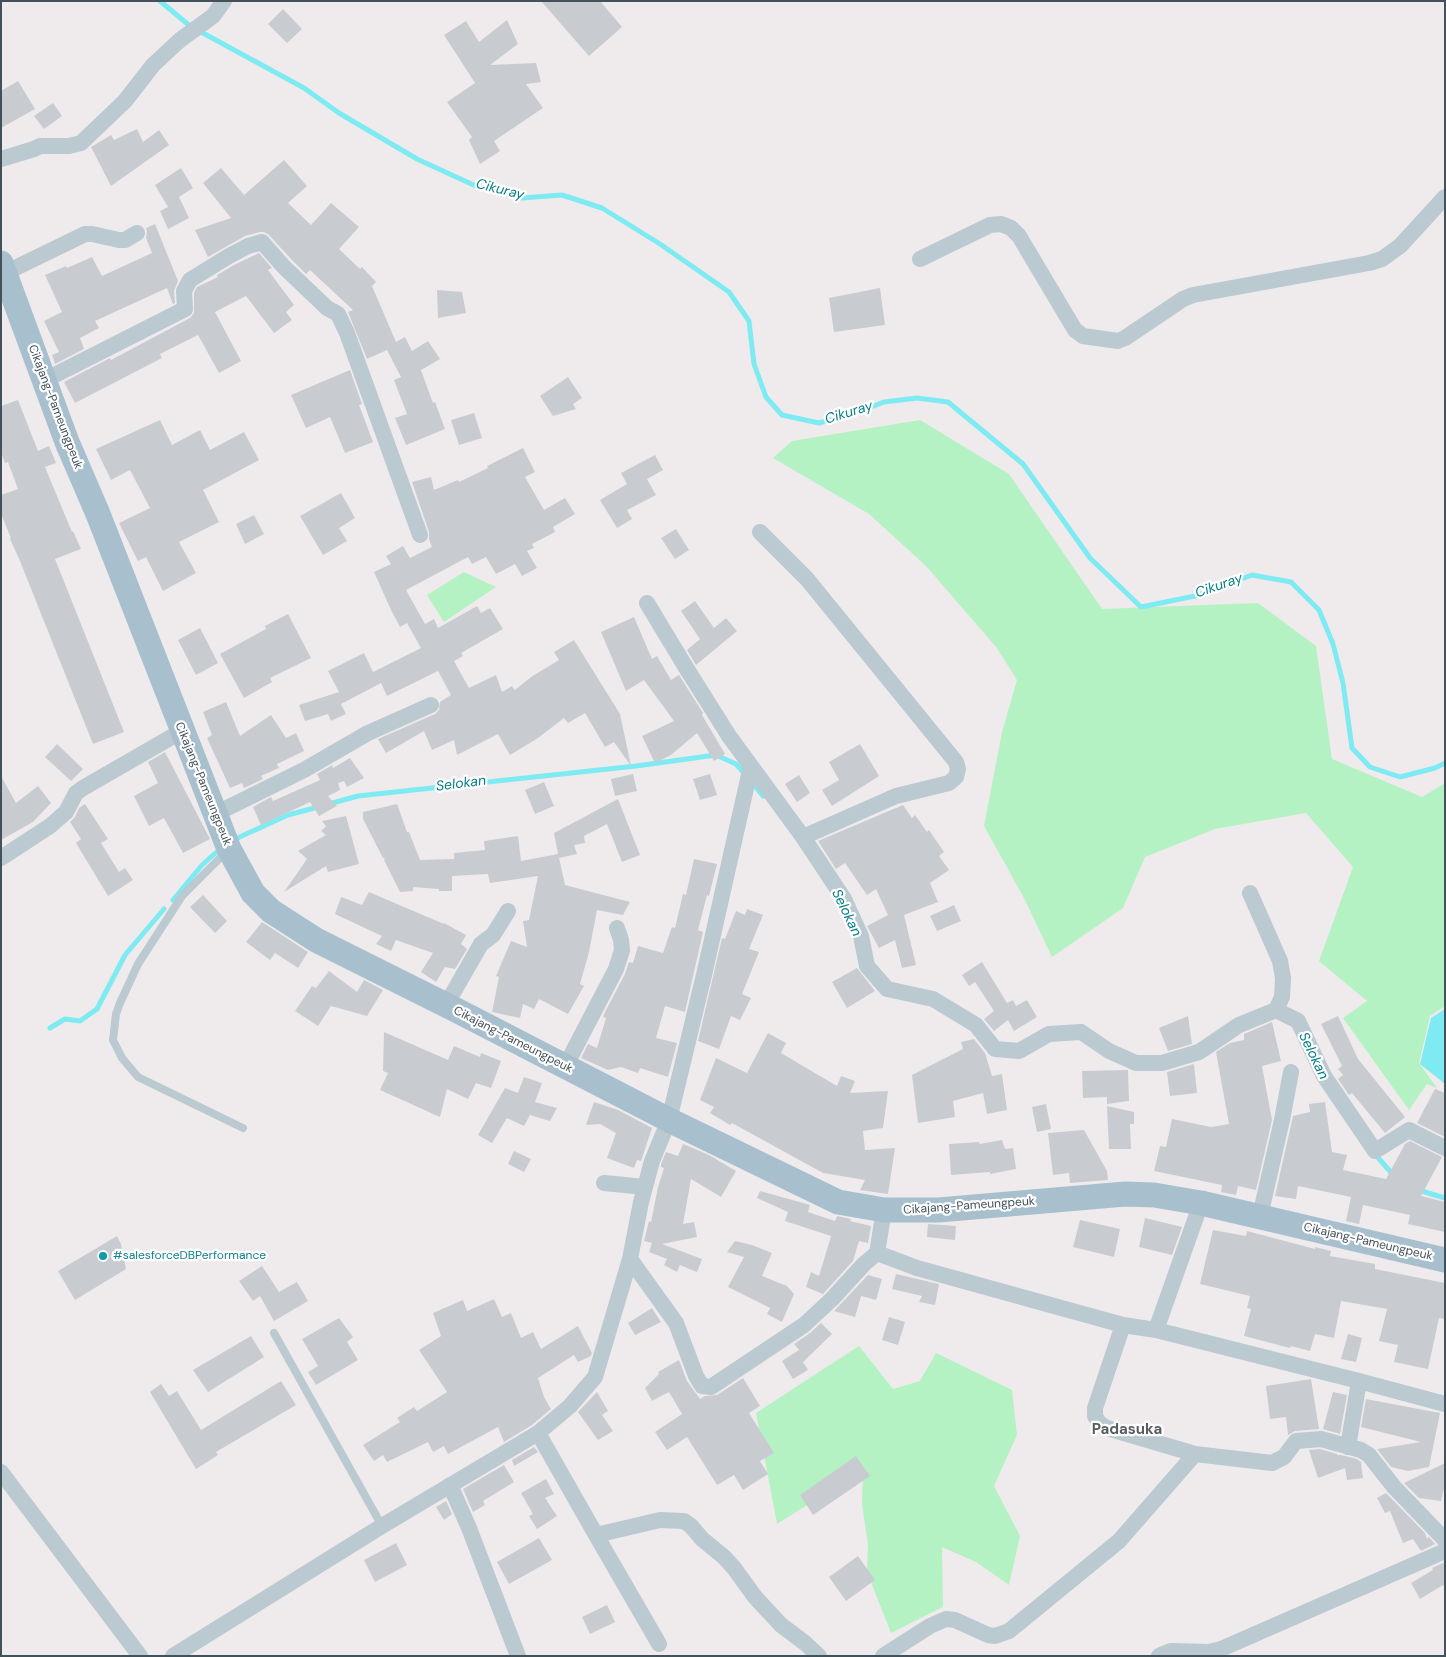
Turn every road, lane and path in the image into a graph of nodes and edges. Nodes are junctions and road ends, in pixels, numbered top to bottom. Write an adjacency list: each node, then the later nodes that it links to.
1 (224, 1): 2 (street)
2 (1, 159)
3 (1445, 197): 5 (street)
4 (138, 233): 6 (street)
5 (920, 258)
6 (6, 282): 7 (main road, Cikajang-Pameungpeuk)
7 (43, 381): 9 (street); 12 (main road, Cikajang-Pameungpeuk)
8 (760, 532): 15 (street)
9 (420, 535)
10 (647, 603): 13 (street)
11 (431, 704): 14 (street)
12 (182, 732): 14 (main road, Cikajang-Pameungpeuk); 17 (street)
13 (749, 775): 15 (street); 25 (street)
14 (215, 814): 16 (main road, Cikajang-Pameungpeuk)
15 (803, 837): 22 (street)
16 (227, 844): 21 (main road, Cikajang-Pameungpeuk); 26 (lane)
17 (1, 858)
18 (1250, 893): 22 (street)
19 (508, 911): 21 (street)
20 (617, 928): 23 (street)
21 (446, 1005): 23 (main road, Cikajang-Pameungpeuk)
22 (1276, 1010): 27 (street)
23 (565, 1067): 25 (main road, Cikajang-Pameungpeuk)
24 (1291, 1072): 32 (street)
25 (669, 1120): 29 (street); 31 (main road, Cikajang-Pameungpeuk)
26 (244, 1128)
27 (1445, 1148)
28 (604, 1183): 29 (street)
29 (645, 1187): 34 (street)
30 (1201, 1203): 31 (main road, Cikajang-Pameungpeuk); 32 (main road, Cikajang-Pameungpeuk); 37 (street)
31 (884, 1210): 33 (street)
32 (1260, 1216): 35 (main road, Cikajang-Pameungpeuk)
33 (877, 1253): 34 (street); 36 (street)
34 (630, 1259): 41 (street)
35 (1445, 1260)
36 (1123, 1324): 37 (street); 43 (street)
37 (1156, 1330): 39 (street)
38 (274, 1333): 46 (lane)
39 (1359, 1381): 40 (street); 42 (street)
40 (1445, 1404)
41 (538, 1433): 45 (street); 47 (street)
42 (1348, 1446): 43 (street); 48 (street)
43 (1195, 1454): 55 (street)
44 (1, 1472): 51 (street)
45 (450, 1485): 46 (street); 53 (street)
46 (382, 1526): 52 (street)
47 (596, 1535): 50 (street); 54 (street)
48 (1445, 1540)
49 (1445, 1551): 56 (street)
50 (659, 1644)
51 (140, 1656)
52 (173, 1656)
53 (518, 1656)
54 (819, 1656)
55 (883, 1656)
56 (1158, 1656)

